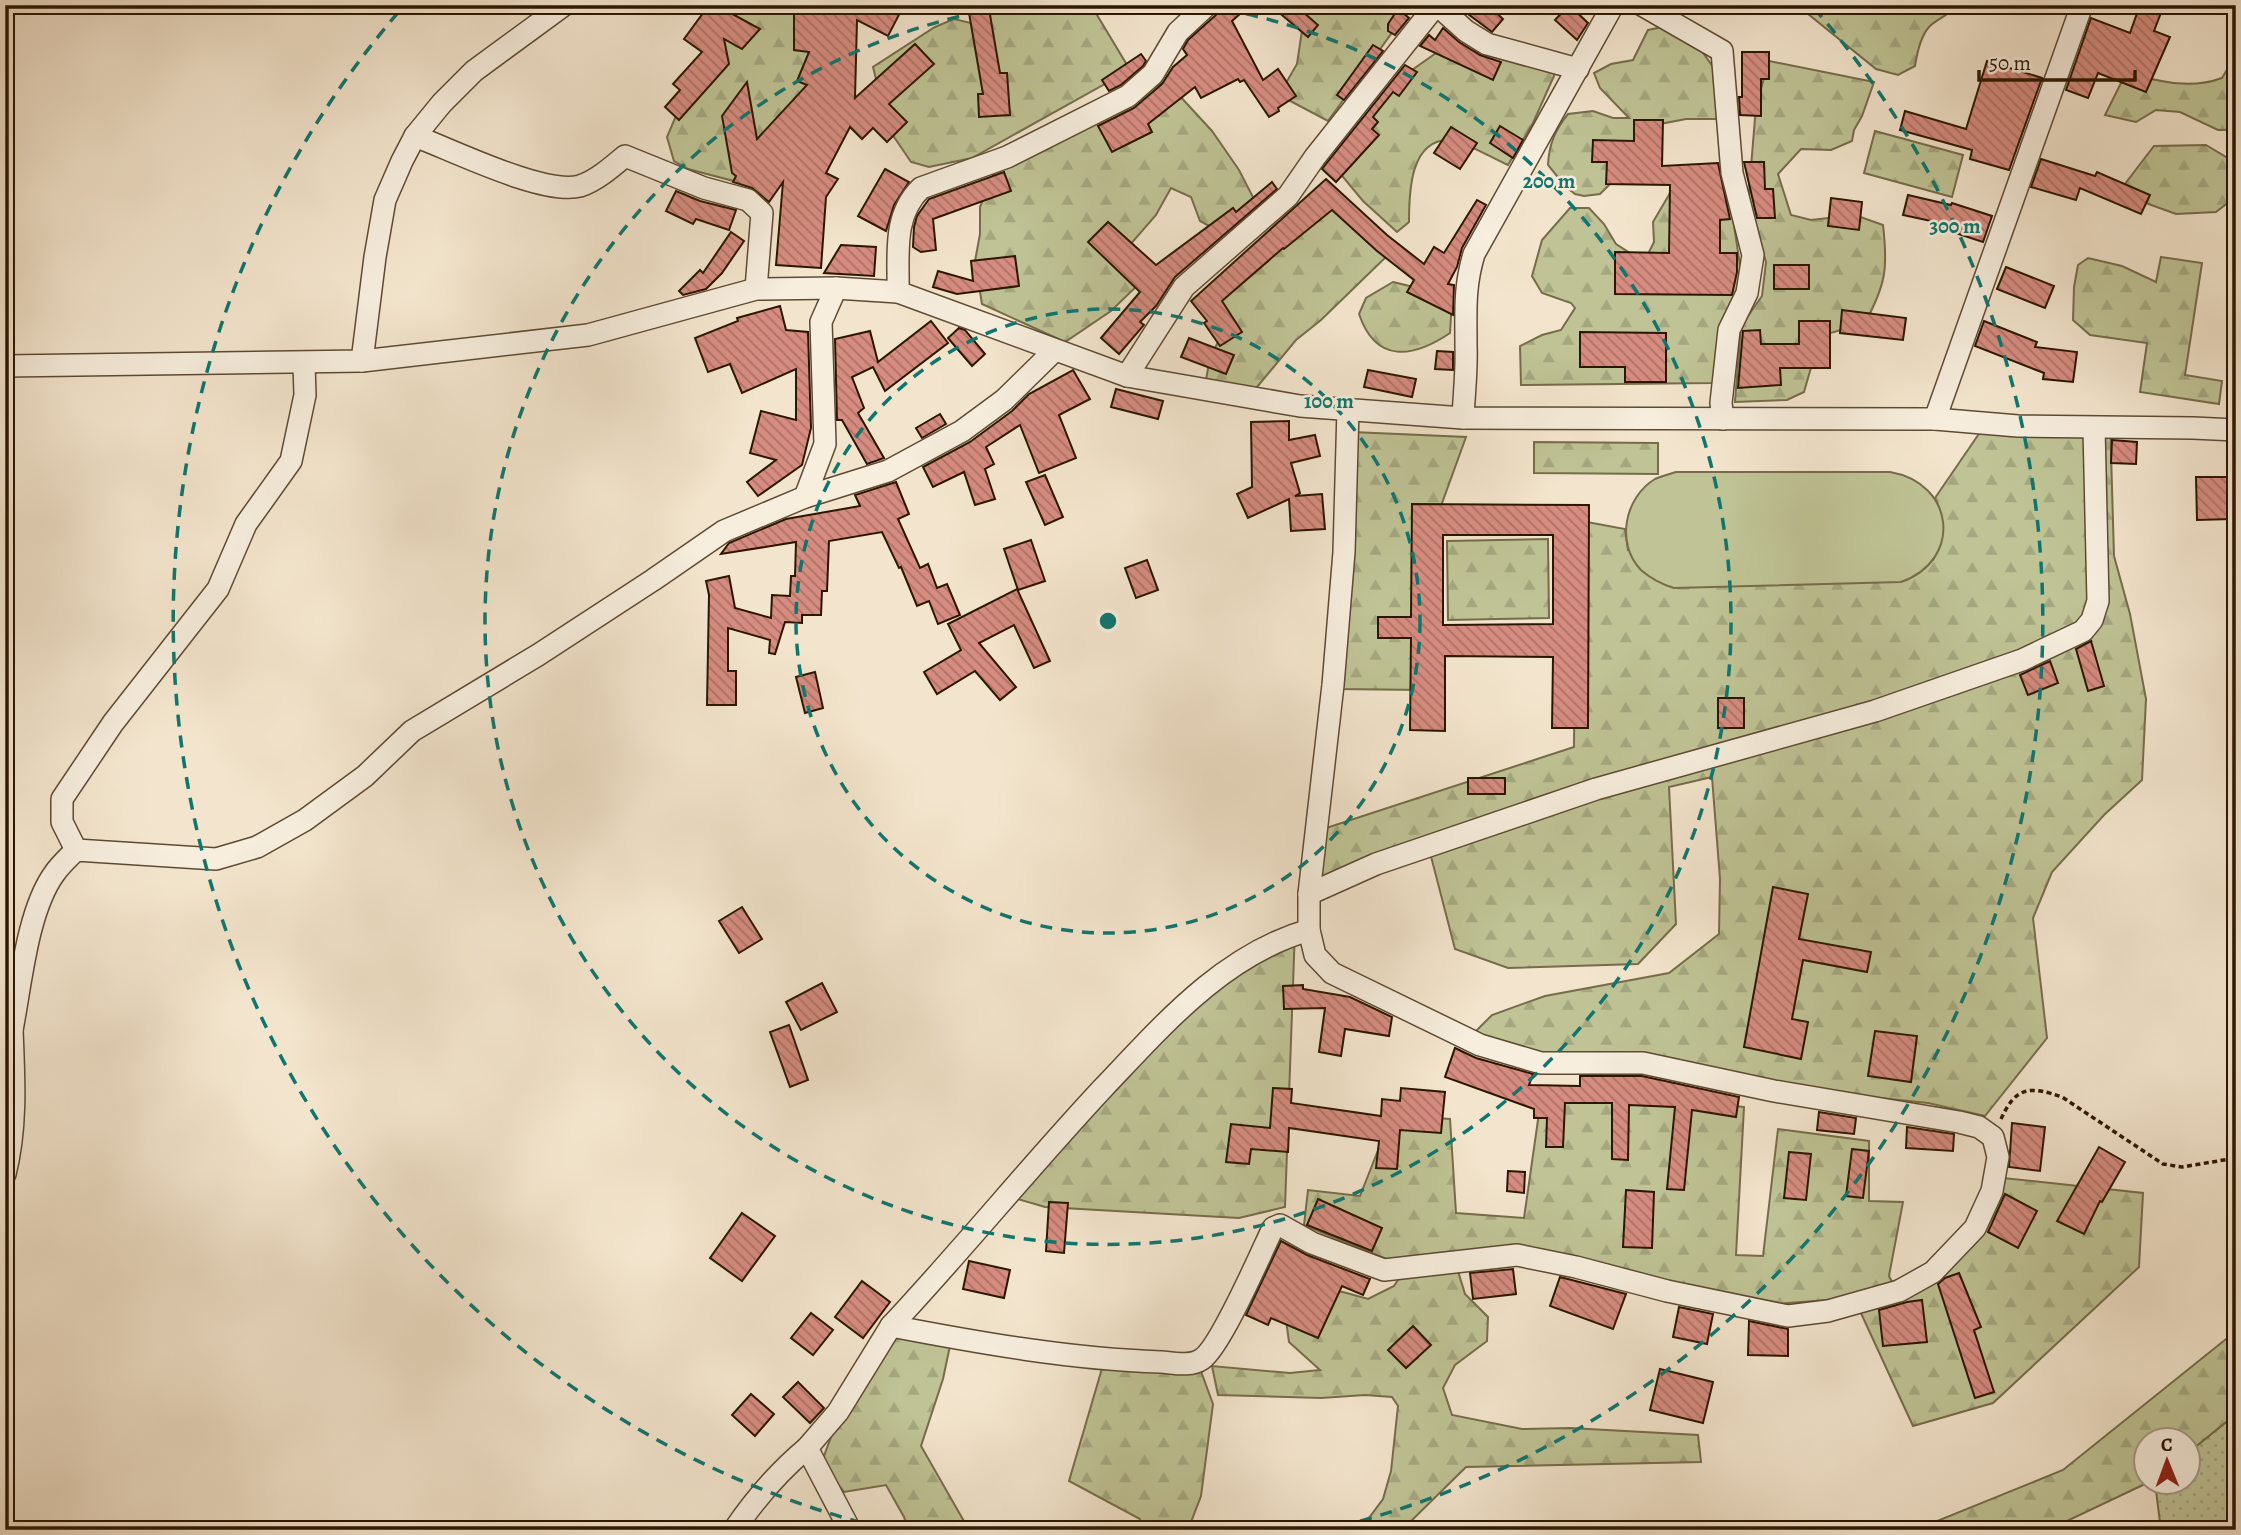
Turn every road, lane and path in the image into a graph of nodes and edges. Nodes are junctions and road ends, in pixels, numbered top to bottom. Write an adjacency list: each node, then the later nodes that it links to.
1 (564, 5): 8 (street)
2 (1207, 5): 11 (street)
3 (1437, 5): 7 (street); 16 (street)
4 (1613, 5): 7 (street)
5 (1642, 5): 19 (street)
6 (2082, 5): 20 (street)
7 (1578, 69): 18 (street)
8 (415, 136): 10 (street); 13 (street)
9 (836, 288): 10 (street); 11 (street); 23 (street)
10 (756, 289): 13 (street)
11 (898, 292): 12 (street)
12 (1054, 351): 16 (street); 23 (street)
13 (362, 361): 14 (street)
14 (304, 364): 15 (street); 24 (street)
15 (5, 366)
16 (1127, 376): 17 (street)
17 (1348, 409): 18 (street); 25 (street)
18 (1464, 418): 19 (street)
19 (1723, 419): 20 (street)
20 (1936, 419): 21 (street)
21 (2094, 428): 22 (street); 25 (street)
22 (2236, 430)
23 (805, 497): 24 (street)
24 (76, 850): 27 (street)
25 (1309, 894): 26 (street)
26 (1309, 930): 28 (street); 31 (street)
27 (9, 1028): 30 (street)
28 (1993, 1137): 29 (path); 31 (street)
29 (2236, 1158)
30 (5, 1174)
31 (891, 1326): 32 (street)
32 (807, 1448): 33 (street); 34 (street)
33 (734, 1530)
34 (850, 1530)

